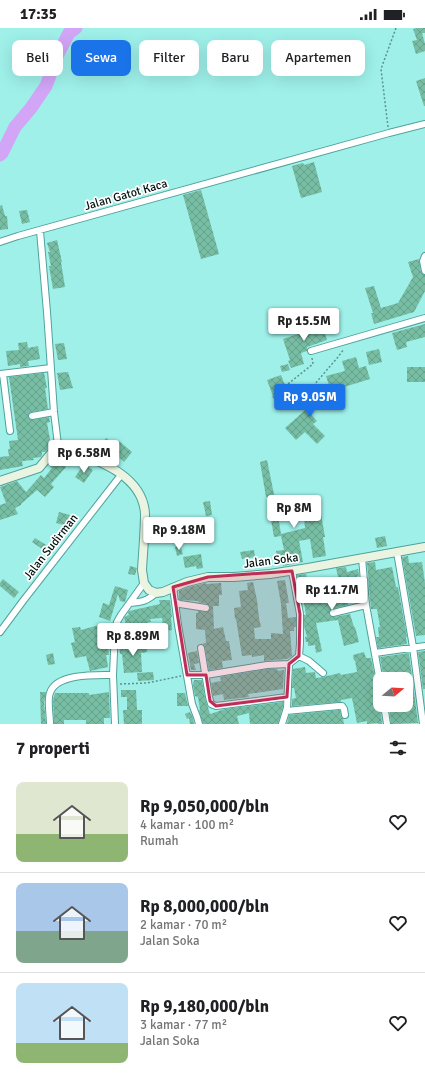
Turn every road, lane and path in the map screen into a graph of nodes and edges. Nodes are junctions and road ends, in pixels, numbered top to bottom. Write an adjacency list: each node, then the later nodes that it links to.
1 (396, 28): 3 (path)
2 (425, 124): 3 (street, Jalan Gatot Kaca)
3 (389, 133): 4 (street, Jalan Gatot Kaca)
4 (40, 231): 5 (street, Jalan Gatot Kaca); 11 (street)
5 (0, 242)
6 (425, 256): 7 (street)
7 (425, 271)
8 (425, 318): 9 (street)
9 (351, 339): 10 (street); 10 (path)
10 (311, 350)
11 (51, 368): 12 (street); 13 (street)
12 (2, 374): 15 (street)
13 (54, 412): 14 (street); 16 (street)
14 (32, 416)
15 (10, 432)
16 (58, 445): 17 (street); 18 (street)
17 (121, 475): 23 (street); 33 (street, Jalan Sudirman)
18 (0, 481)
19 (425, 547): 20 (street, Jalan Soka)
20 (398, 552): 21 (street, Jalan Soka); 35 (street)
21 (362, 558): 22 (street, Jalan Soka); 30 (street)
22 (292, 570): 24 (street, Jalan Soka); 27 (street)
23 (144, 583): 25 (street); 29 (street)
24 (173, 588): 25 (street, Jalan Soka); 28 (street)
25 (156, 593): 29 (street)
26 (318, 597): 27 (lane)
27 (298, 601): 38 (street)
28 (175, 602): 31 (street); 42 (street)
29 (130, 603): 43 (street)
30 (366, 605): 32 (street); 37 (street)
31 (206, 608)
32 (333, 612)
33 (0, 632)
34 (425, 646): 35 (street)
35 (413, 647): 37 (street); 55 (street)
36 (201, 648): 44 (street)
37 (375, 653): 40 (street)
38 (299, 656): 39 (street); 41 (street)
39 (289, 664): 44 (street); 46 (street)
40 (378, 672)
41 (323, 673)
42 (187, 674): 44 (street); 45 (path); 52 (street)
43 (113, 675): 45 (street); 50 (street)
44 (206, 675): 46 (street)
45 (113, 684): 51 (street)
46 (287, 697): 47 (street)
47 (286, 712): 49 (street); 53 (street)
48 (385, 712): 54 (street)
49 (345, 716)
50 (50, 724)
51 (115, 724)
52 (199, 724)
53 (282, 724)
54 (387, 724)
55 (423, 724)

